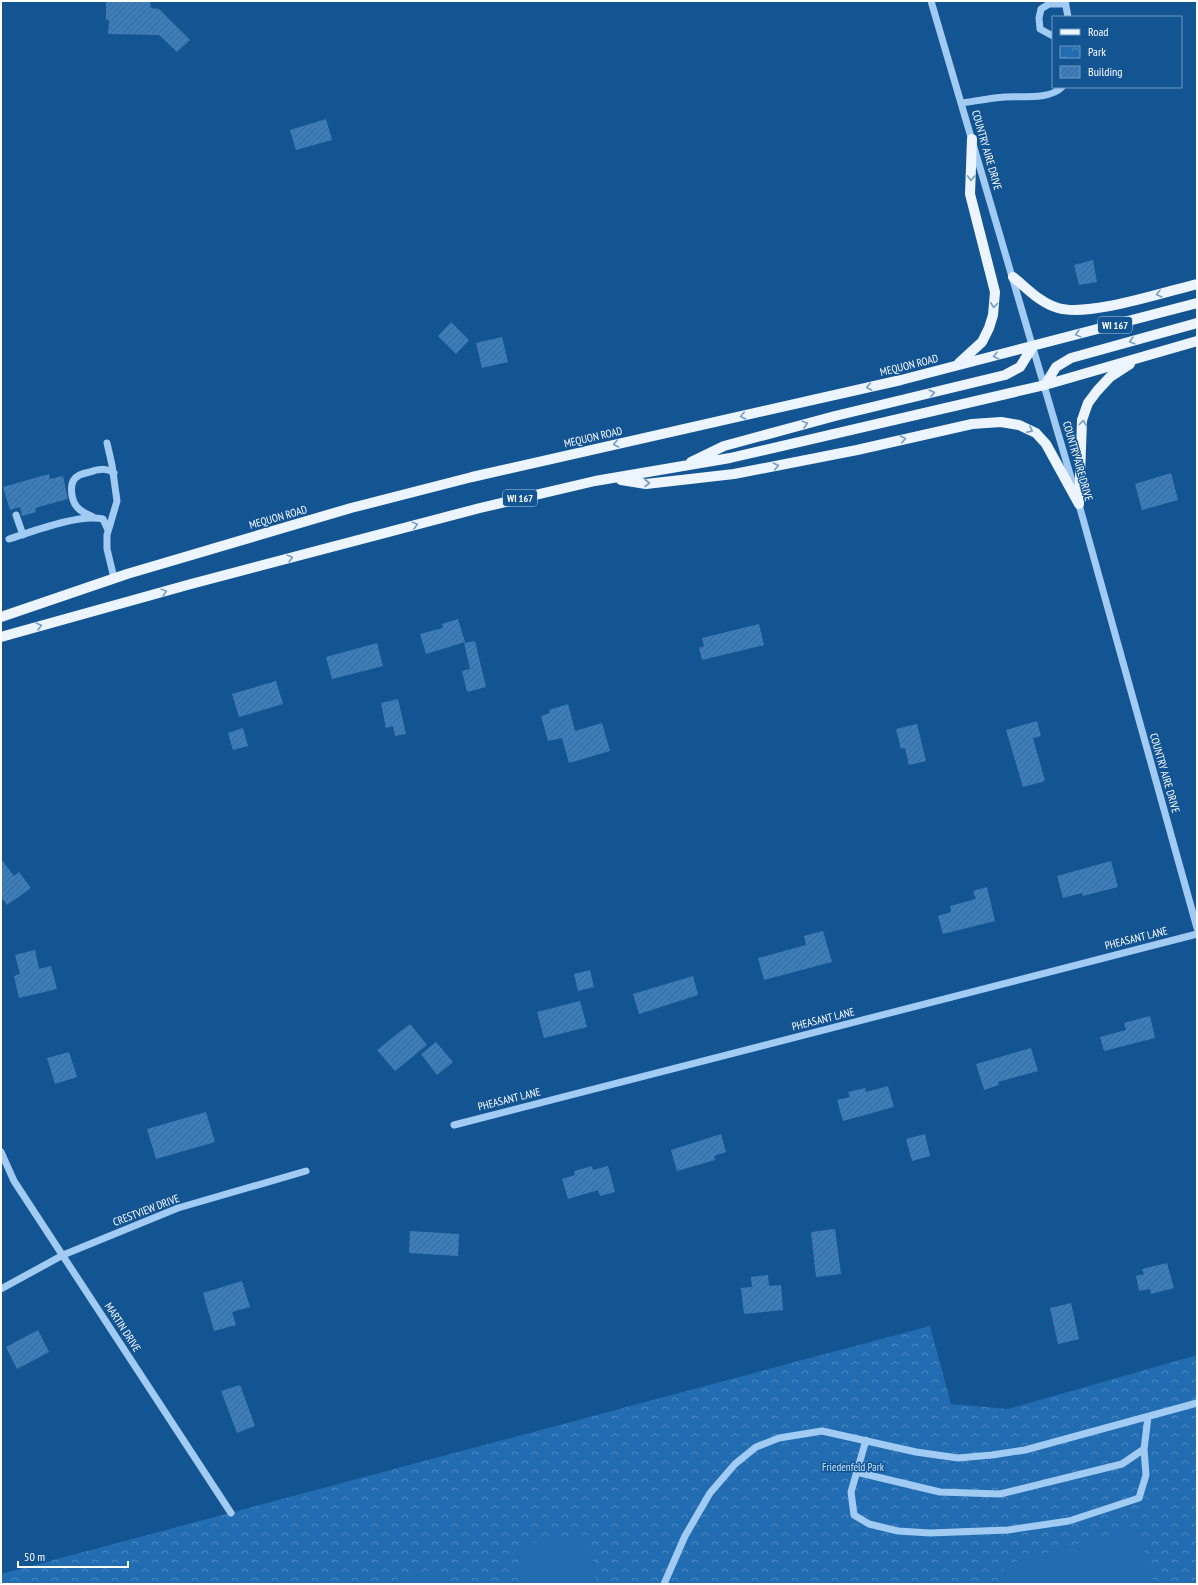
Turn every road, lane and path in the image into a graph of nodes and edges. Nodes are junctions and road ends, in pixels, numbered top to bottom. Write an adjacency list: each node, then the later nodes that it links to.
1 (931, 1): 6 (street, COUNTRY AIRE DRIVE)
2 (1065, 2): 3 (street); 4 (street)
3 (1068, 16)
4 (1052, 35)
5 (1060, 88): 6 (street)
6 (962, 103): 7 (street, COUNTRY AIRE DRIVE)
7 (972, 139): 8 (street, COUNTRY AIRE DRIVE); 15 (main road, one-way to 15)
8 (1013, 277): 9 (main road, one-way to 8); 13 (street, COUNTRY AIRE DRIVE)
9 (1197, 284)
10 (1197, 303): 13 (main road, MEQUON ROAD / WI 167, one-way to 13)
11 (1197, 323): 16 (main road, one-way to 16)
12 (1197, 341): 14 (main road, WI 167)
13 (1033, 346): 15 (main road, MEQUON ROAD / WI 167, one-way to 15); 16 (street, COUNTRY AIRE DRIVE); 18 (main road, one-way to 13)
14 (1140, 358): 16 (main road, WI 167); 21 (main road, one-way to 14)
15 (955, 366): 27 (main road, MEQUON ROAD / WI 167, one-way to 27)
16 (1045, 385): 18 (main road, WI 167); 21 (street, COUNTRY AIRE DRIVE)
17 (107, 443): 19 (street)
18 (676, 468): 20 (main road, WI 167)
19 (114, 473): 23 (street); 24 (street)
20 (609, 479): 21 (main road, one-way to 21); 29 (main road, WI 167, one-way to 20)
21 (1079, 504): 30 (street, COUNTRY AIRE DRIVE)
22 (16, 515): 25 (street)
23 (93, 517): 24 (street); 25 (street)
24 (108, 530): 27 (street)
25 (22, 535): 26 (street)
26 (9, 539)
27 (114, 578): 28 (main road, MEQUON ROAD / WI 167)
28 (1, 617)
29 (1, 637)
30 (1197, 928)
31 (1197, 934): 32 (street, PHEASANT LANE)
32 (454, 1125)
33 (1, 1152): 35 (street, MARTIN DRIVE)
34 (306, 1171): 35 (street, CRESTVIEW DRIVE)
35 (63, 1255): 36 (street, CRESTVIEW DRIVE); 42 (street, MARTIN DRIVE)
36 (1, 1289)
37 (1197, 1403): 38 (street)
38 (1148, 1417): 39 (street); 40 (street)
39 (866, 1440): 41 (street); 43 (street)
40 (1144, 1449): 41 (street); 41 (street)
41 (856, 1472)
42 (231, 1513)
43 (667, 1583)

